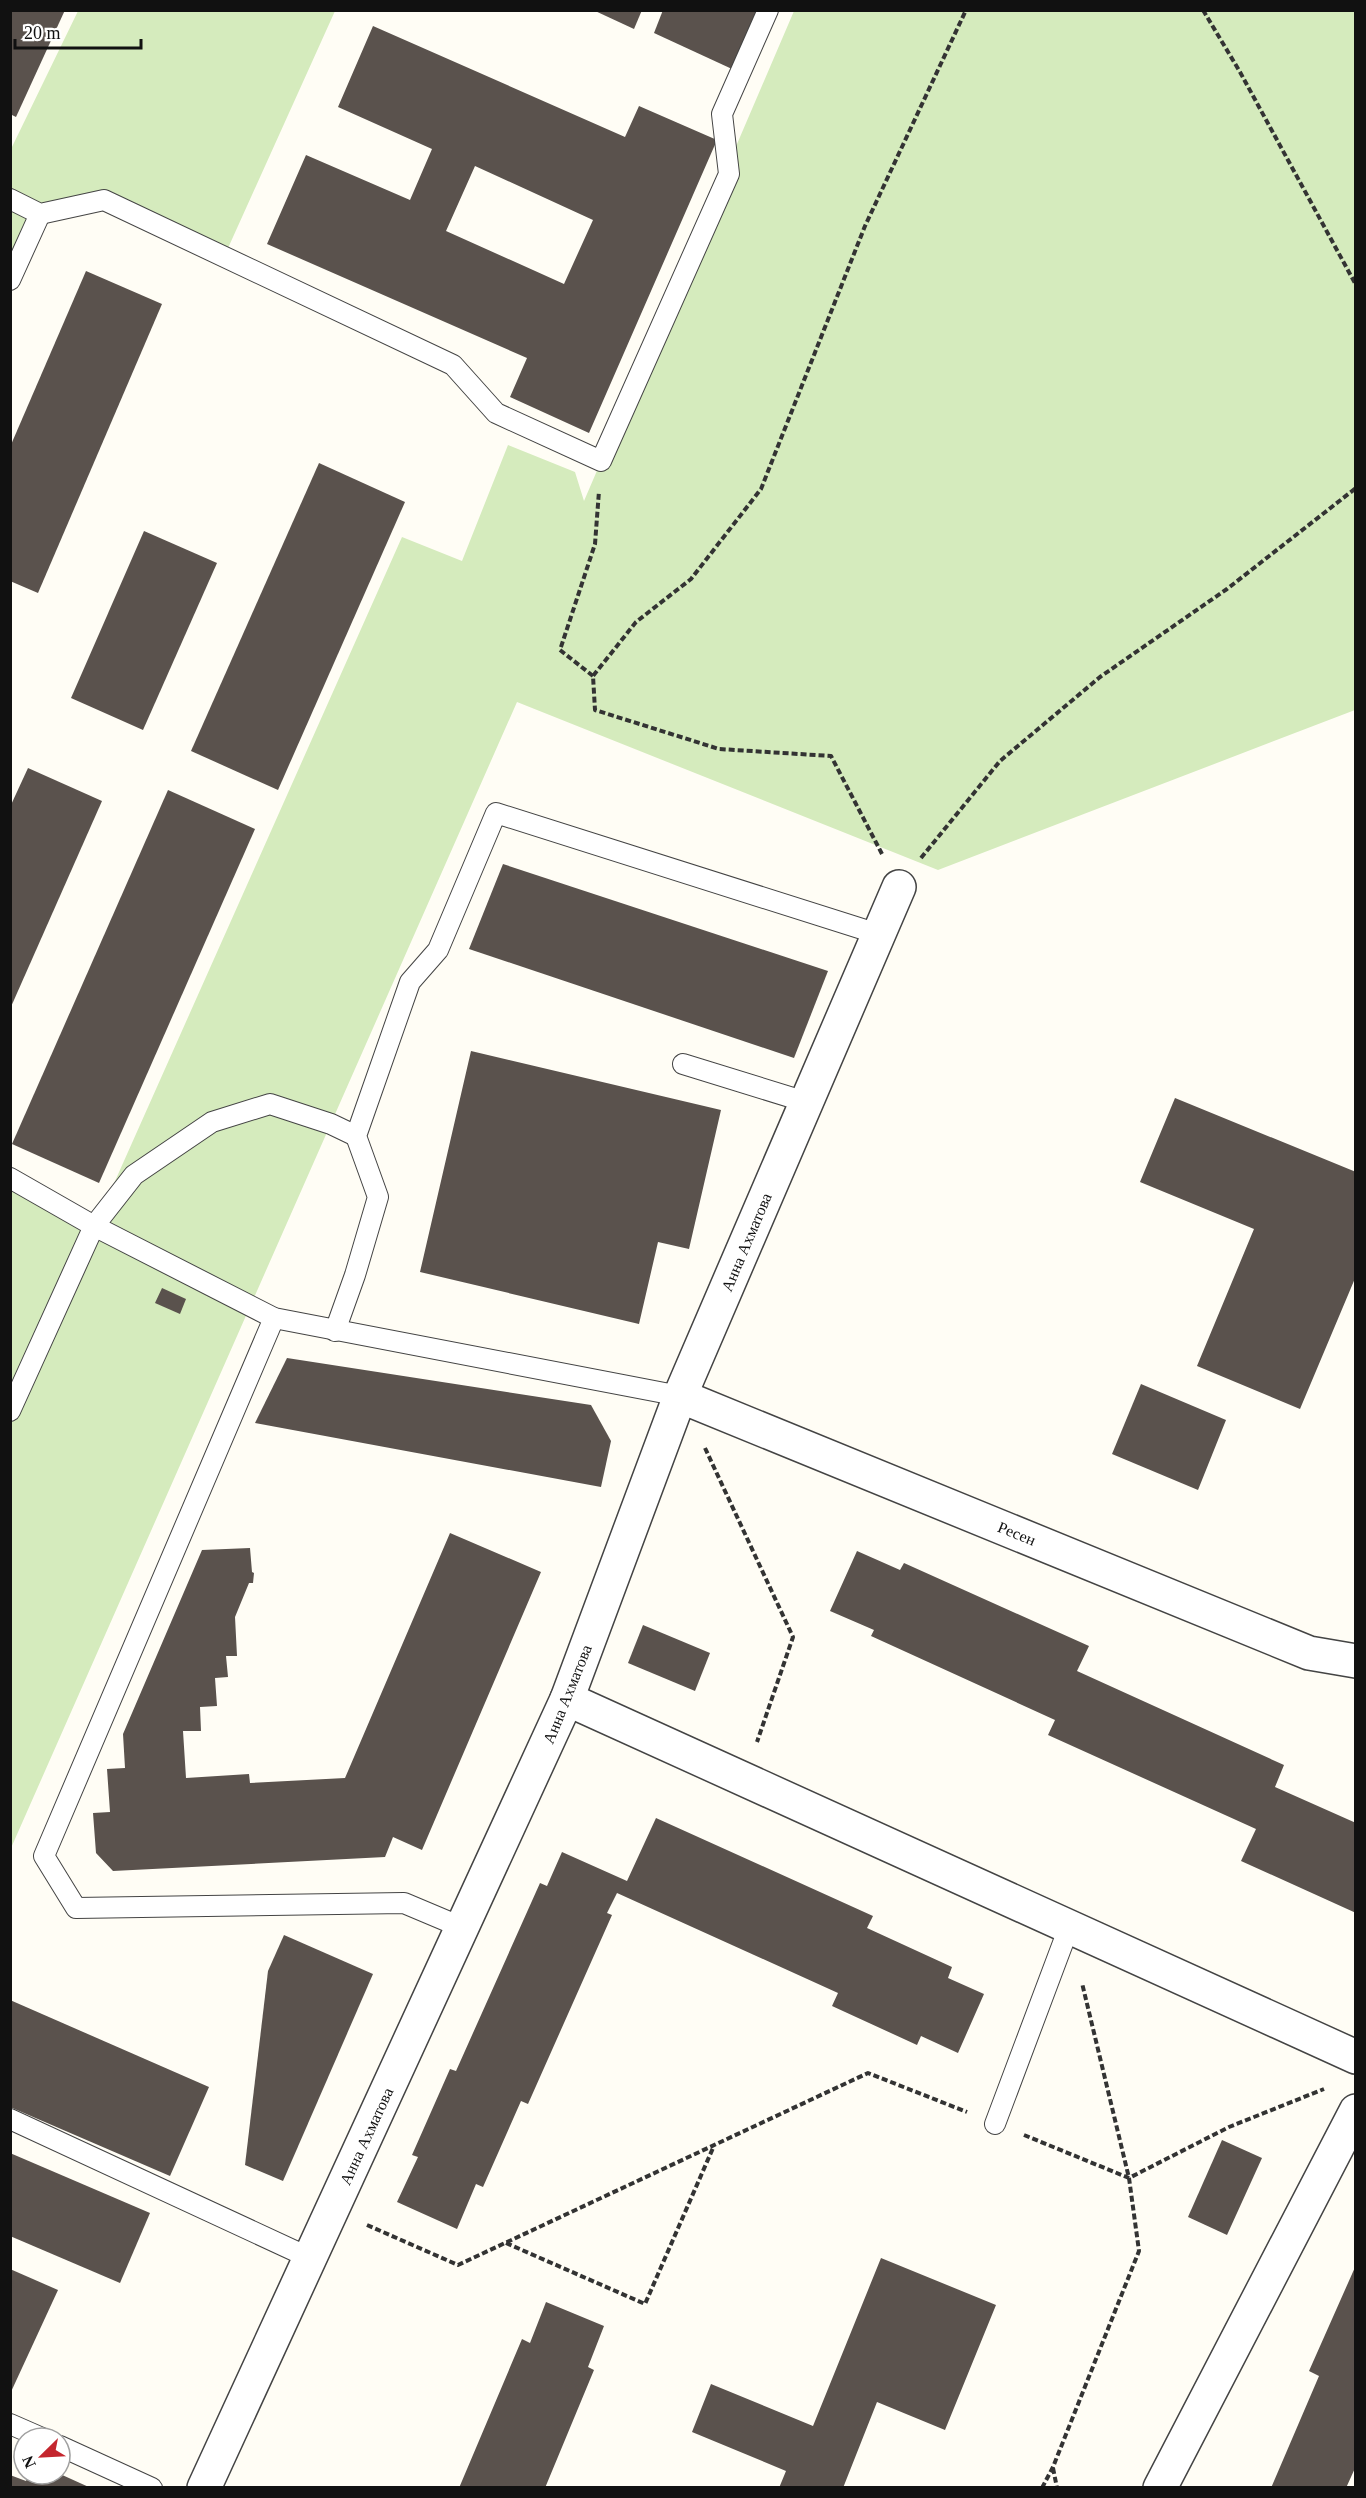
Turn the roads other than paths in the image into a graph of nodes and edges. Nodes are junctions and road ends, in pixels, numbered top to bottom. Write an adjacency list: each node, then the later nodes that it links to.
1 (768, 10): 3 (lane)
2 (10, 199): 3 (lane)
3 (40, 214): 4 (lane)
4 (10, 280)
5 (899, 887): 6 (street, Анна Ахматова)
6 (878, 934): 8 (street, Анна Ахматова); 9 (lane)
7 (683, 1064): 8 (lane)
8 (806, 1102): 14 (street, Анна Ахматова)
9 (356, 1136): 11 (lane); 13 (lane)
10 (10, 1178): 11 (lane)
11 (94, 1226): 12 (lane); 15 (lane)
12 (274, 1318): 13 (lane); 18 (lane)
13 (335, 1331): 14 (lane)
14 (680, 1396): 16 (street, Ресен); 17 (street, Анна Ахматова)
15 (10, 1411)
16 (1356, 1661)
17 (567, 1699): 18 (street, Анна Ахматова); 19 (street)
18 (461, 1927): 24 (street, Анна Ахматова)
19 (1069, 1927): 20 (street); 23 (lane)
20 (1356, 2057)
21 (1356, 2110): 28 (street)
22 (10, 2119): 24 (lane)
23 (996, 2124)
24 (310, 2258): 27 (street, Анна Ахматова)
25 (72, 2451): 26 (lane)
26 (152, 2487)
27 (204, 2487)
28 (1160, 2487)

